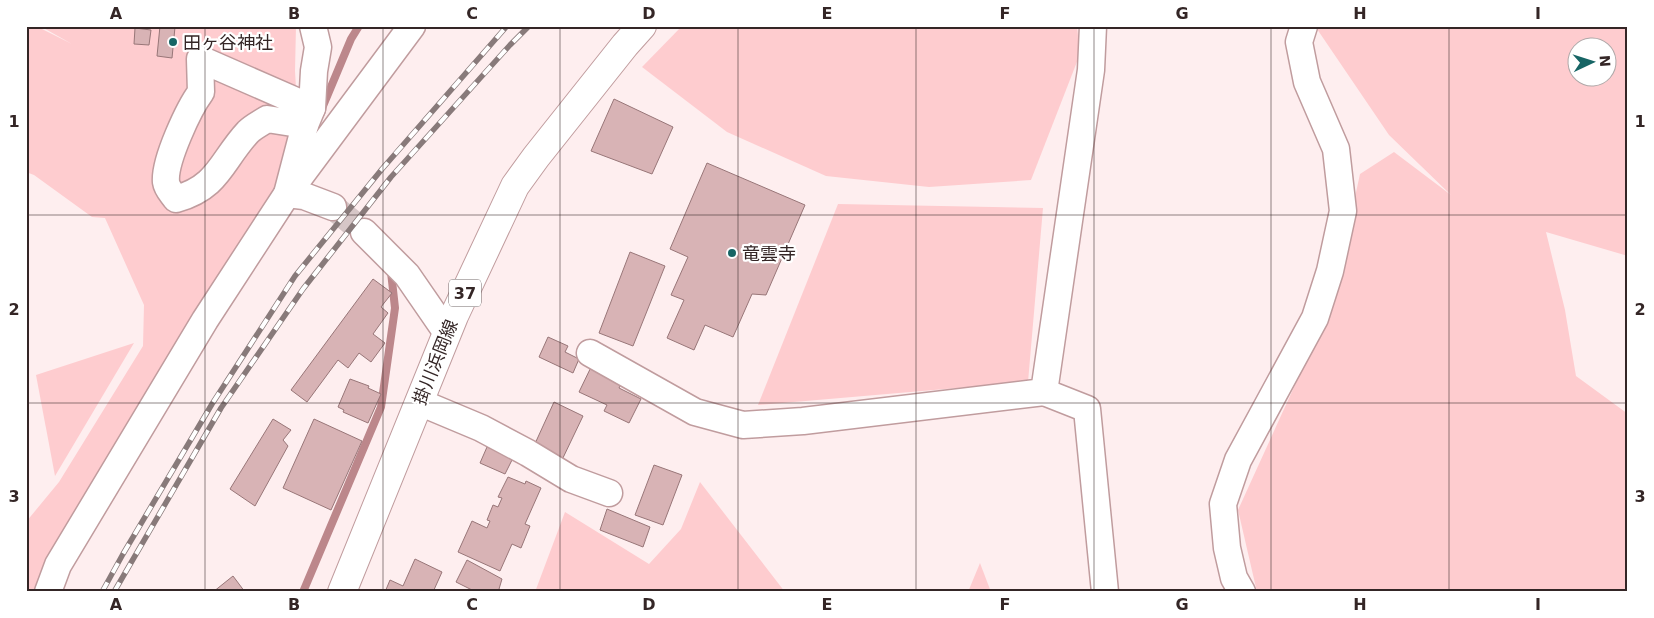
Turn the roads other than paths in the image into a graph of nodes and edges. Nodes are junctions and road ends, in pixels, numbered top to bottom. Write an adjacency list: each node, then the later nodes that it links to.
1 (313, 26): 6 (street)
2 (412, 26): 7 (street)
3 (642, 26): 10 (main road, 掛川浜岡線 / 37)
4 (1093, 26): 12 (street)
5 (1304, 26): 18 (street)
6 (308, 116): 6 (street); 7 (street)
7 (287, 194): 8 (street); 15 (street)
8 (333, 207)
9 (364, 232): 10 (street)
10 (447, 333): 13 (main road, 掛川浜岡線 / 37)
11 (590, 353): 12 (street)
12 (1044, 392): 17 (street)
13 (419, 402): 14 (street); 16 (main road, 掛川浜岡線 / 37)
14 (608, 493)
15 (48, 592)
16 (342, 592)
17 (1105, 592)
18 (1242, 592)

